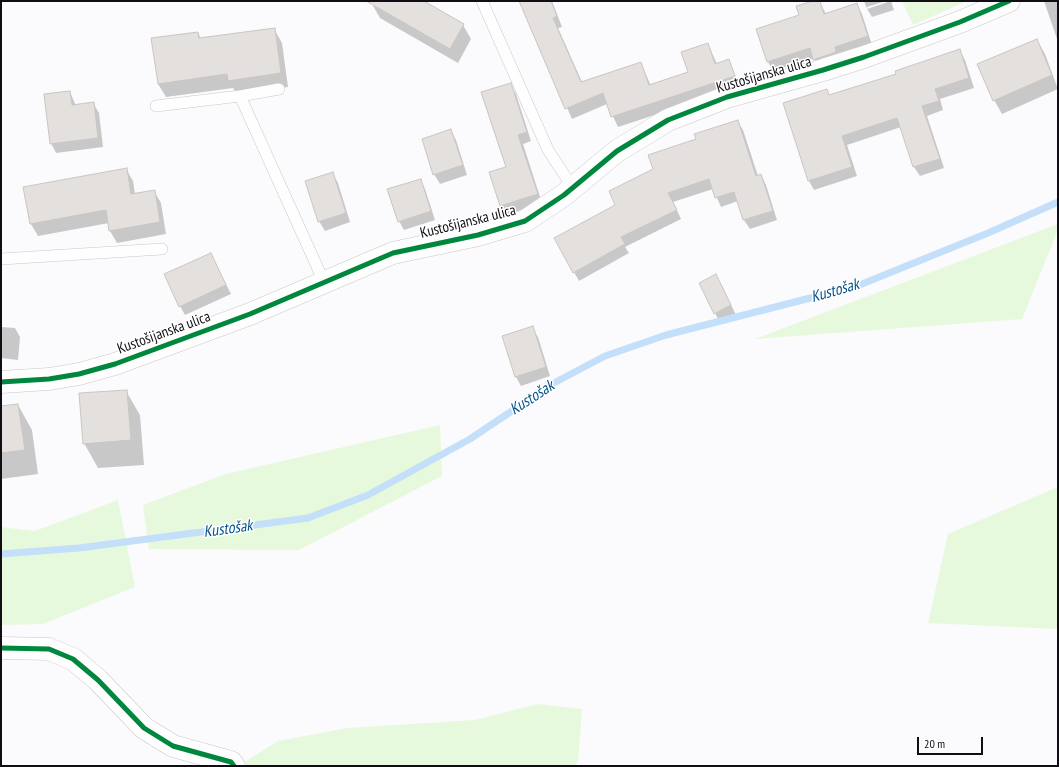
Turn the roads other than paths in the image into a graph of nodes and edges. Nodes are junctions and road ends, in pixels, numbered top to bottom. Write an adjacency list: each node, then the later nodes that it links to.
1 (482, 1): 6 (lane)
2 (1009, 1): 6 (street, Kustošijanska ulica)
3 (279, 89): 4 (lane)
4 (240, 96): 5 (lane); 9 (lane)
5 (156, 106)
6 (573, 188): 9 (street, Kustošijanska ulica)
7 (162, 249): 8 (lane)
8 (1, 259)
9 (324, 282): 10 (street, Kustošijanska ulica)
10 (1, 382)
11 (1, 648): 12 (street)
12 (234, 766)

